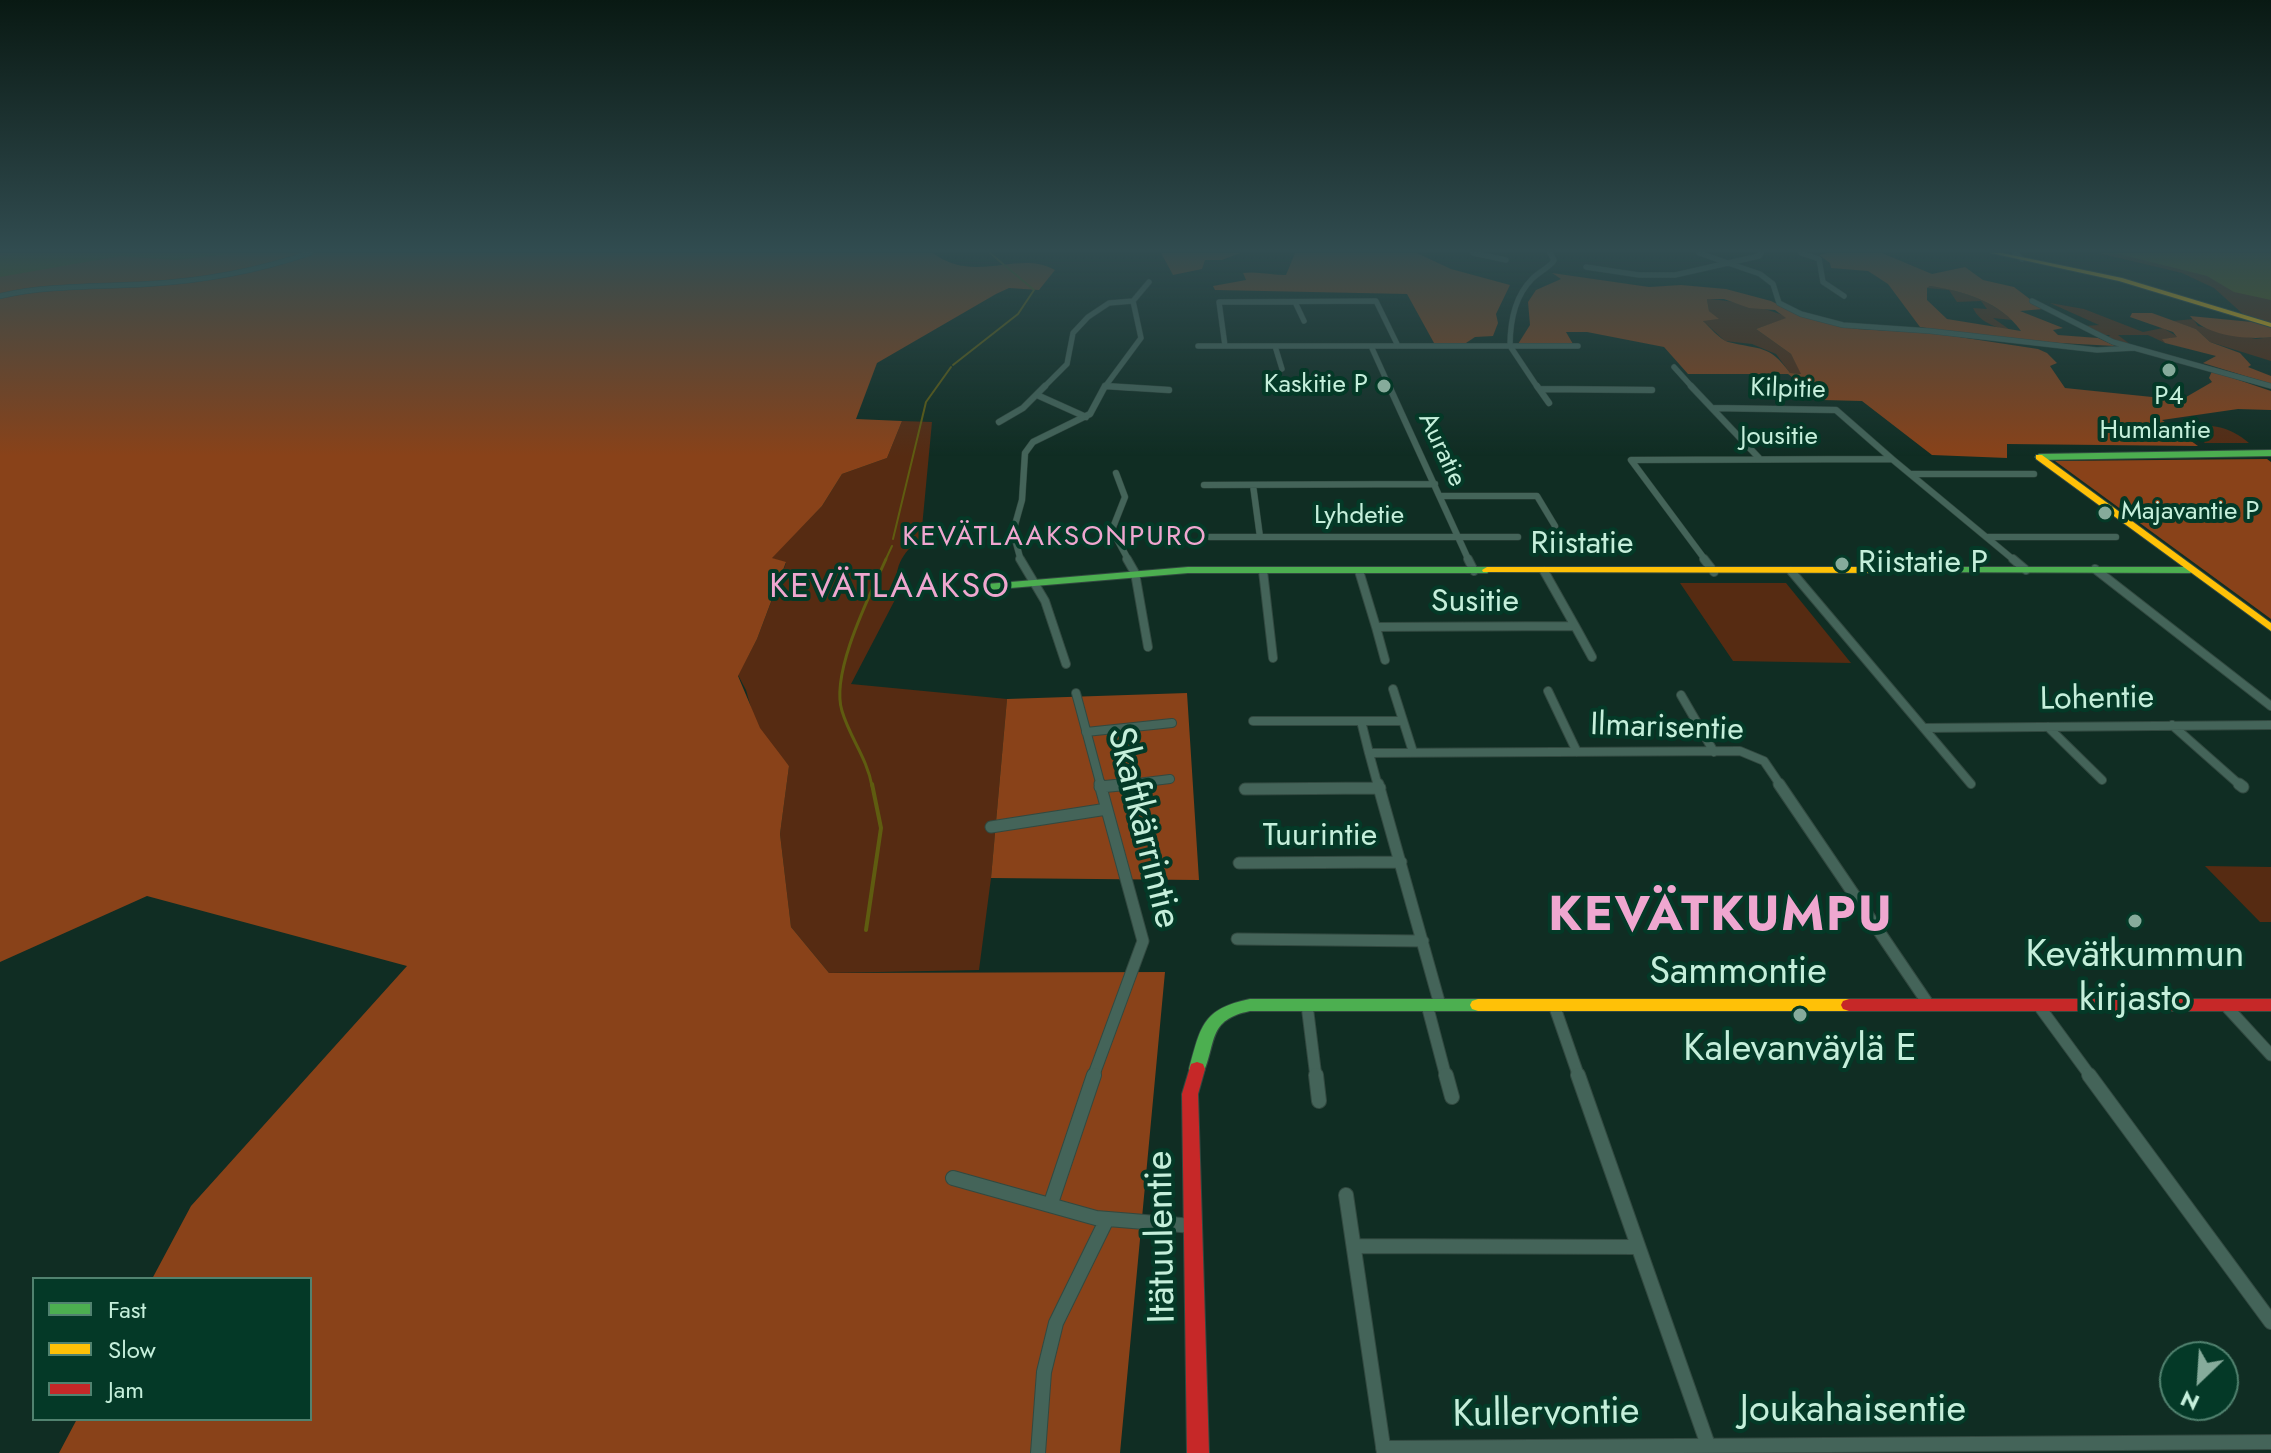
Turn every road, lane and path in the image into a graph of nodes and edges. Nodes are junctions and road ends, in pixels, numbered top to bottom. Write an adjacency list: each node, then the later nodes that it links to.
1 (1085, 321): 23 (street)
2 (1137, 321): 18 (street)
3 (1222, 321): 9 (street)
4 (1386, 321): 12 (street)
5 (1513, 321): 13 (street)
6 (1830, 321): 15 (street)
7 (2069, 321): 15 (street)
8 (1198, 346): 9 (street)
9 (1225, 346): 10 (street)
10 (1275, 346): 11 (street); 17 (street)
11 (1371, 346): 12 (street); 34 (street, Auratie)
12 (1398, 346): 13 (street)
13 (1510, 346): 14 (street); 20 (street)
14 (1578, 346)
15 (2135, 348): 19 (street)
16 (1674, 367): 25 (street)
17 (1282, 369)
18 (1105, 386): 21 (street); 26 (street)
19 (2271, 386)
20 (1540, 389): 22 (street); 24 (street)
21 (1169, 390)
22 (1652, 390)
23 (1037, 395): 26 (street); 27 (street)
24 (1549, 403)
25 (1712, 408): 29 (street); 30 (street, Kilpitie)
26 (1086, 417): 55 (street)
27 (999, 422)
28 (2271, 453): 47 (street, Humlantie)
29 (1759, 458): 30 (street, Jousitie); 53 (street, Jousitie)
30 (1892, 459): 32 (street)
31 (1116, 473): 54 (street)
32 (1911, 474): 33 (street); 43 (street)
33 (2034, 474)
34 (1435, 484): 36 (street, Lyhdetie); 37 (street, Auratie)
35 (1204, 485): 36 (street, Lyhdetie)
36 (1253, 485): 40 (street)
37 (1441, 496): 38 (street); 41 (street, Auratie)
38 (1555, 526)
39 (1210, 537): 40 (street, Lyhdetie)
40 (1260, 537): 41 (street, Lyhdetie)
41 (1459, 537): 42 (street, Lyhdetie); 50 (street, Auratie)
42 (1518, 537)
43 (1987, 537): 44 (street); 46 (street)
44 (2116, 537)
45 (2095, 569): 46 (street, Riistatie); 47 (street, Riistatie); 69 (street)
46 (2026, 570): 52 (street, Riistatie)
47 (2190, 570): 59 (street)
48 (1263, 571): 49 (street, Riistatie); 54 (street, Riistatie); 62 (street)
49 (1359, 571): 50 (street, Riistatie); 58 (street)
50 (1474, 571): 51 (street, Riistatie)
51 (1544, 571): 53 (street, Riistatie); 57 (street, Susitie)
52 (1791, 571): 53 (street, Riistatie); 77 (street)
53 (1714, 572)
54 (1135, 573): 55 (street, Riistatie); 60 (street)
55 (1033, 583): 56 (street, Riistatie); 64 (street)
56 (975, 588)
57 (1575, 626): 58 (street, Susitie); 61 (street, Susitie)
58 (1376, 627): 63 (street)
59 (2271, 628)
60 (1148, 647)
61 (1592, 657)
62 (1273, 658)
63 (1385, 660)
64 (1066, 664)
65 (1393, 689): 72 (street)
66 (1548, 691): 80 (street)
67 (1076, 693): 78 (street, Skaftkärrintie)
68 (1681, 695): 81 (street)
69 (2271, 706)
70 (1253, 721): 71 (street)
71 (1361, 721): 72 (street); 82 (street)
72 (1403, 721): 79 (street)
73 (1172, 723): 78 (street)
74 (2172, 725): 75 (street, Lohentie); 76 (street, Lohentie); 87 (street)
75 (2271, 725)
76 (2048, 727): 77 (street, Lohentie); 84 (street)
77 (1924, 728): 85 (street)
78 (1086, 732): 86 (street, Skaftkärrintie)
79 (1413, 752): 80 (street, Ilmarisentie); 82 (street, Ilmarisentie)
80 (1577, 752): 81 (street, Ilmarisentie)
81 (1714, 752): 99 (street, Ilmarisentie)
82 (1369, 753): 88 (street)
83 (1170, 779): 86 (street)
84 (2102, 780)
85 (1971, 784)
86 (1100, 787): 90 (street, Skaftkärrintie)
87 (2243, 787)
88 (1380, 788): 89 (street); 92 (street)
89 (1245, 789)
90 (1107, 809): 91 (street); 109 (street, Skaftkärrintie)
91 (991, 827)
92 (1401, 862): 93 (street, Tuurintie); 95 (street)
93 (1239, 863)
94 (1237, 939): 95 (street)
95 (1423, 941): 97 (street)
96 (1307, 1005): 97 (street, Sammontie); 103 (street, Sammontie); 106 (street)
97 (1434, 1005): 98 (street, Sammontie); 105 (street)
98 (1554, 1005): 99 (street, Sammontie); 113 (street, Joukahaisentie)
99 (1929, 1005): 101 (street, Sammontie)
100 (2271, 1005): 102 (street, Sammontie)
101 (2039, 1006): 102 (street, Sammontie); 114 (street)
102 (2226, 1006): 104 (street)
103 (1210, 1023): 111 (street, Itätuulentie)
104 (2271, 1055)
105 (1452, 1097)
106 (1319, 1101)
107 (953, 1178): 109 (street)
108 (1346, 1195): 112 (street, Kullervontie)
109 (1051, 1203): 110 (street)
110 (1107, 1219): 111 (street); 118 (street)
111 (1193, 1226): 119 (street, Itätuulentie)
112 (1354, 1246): 113 (street); 117 (street, Kullervontie)
113 (1637, 1247): 116 (street, Joukahaisentie)
114 (2271, 1322)
115 (2271, 1442): 116 (street, Joukahaisentie)
116 (1708, 1445): 117 (street, Kullervontie)
117 (1384, 1451)
118 (1038, 1453)
119 (1198, 1453)

